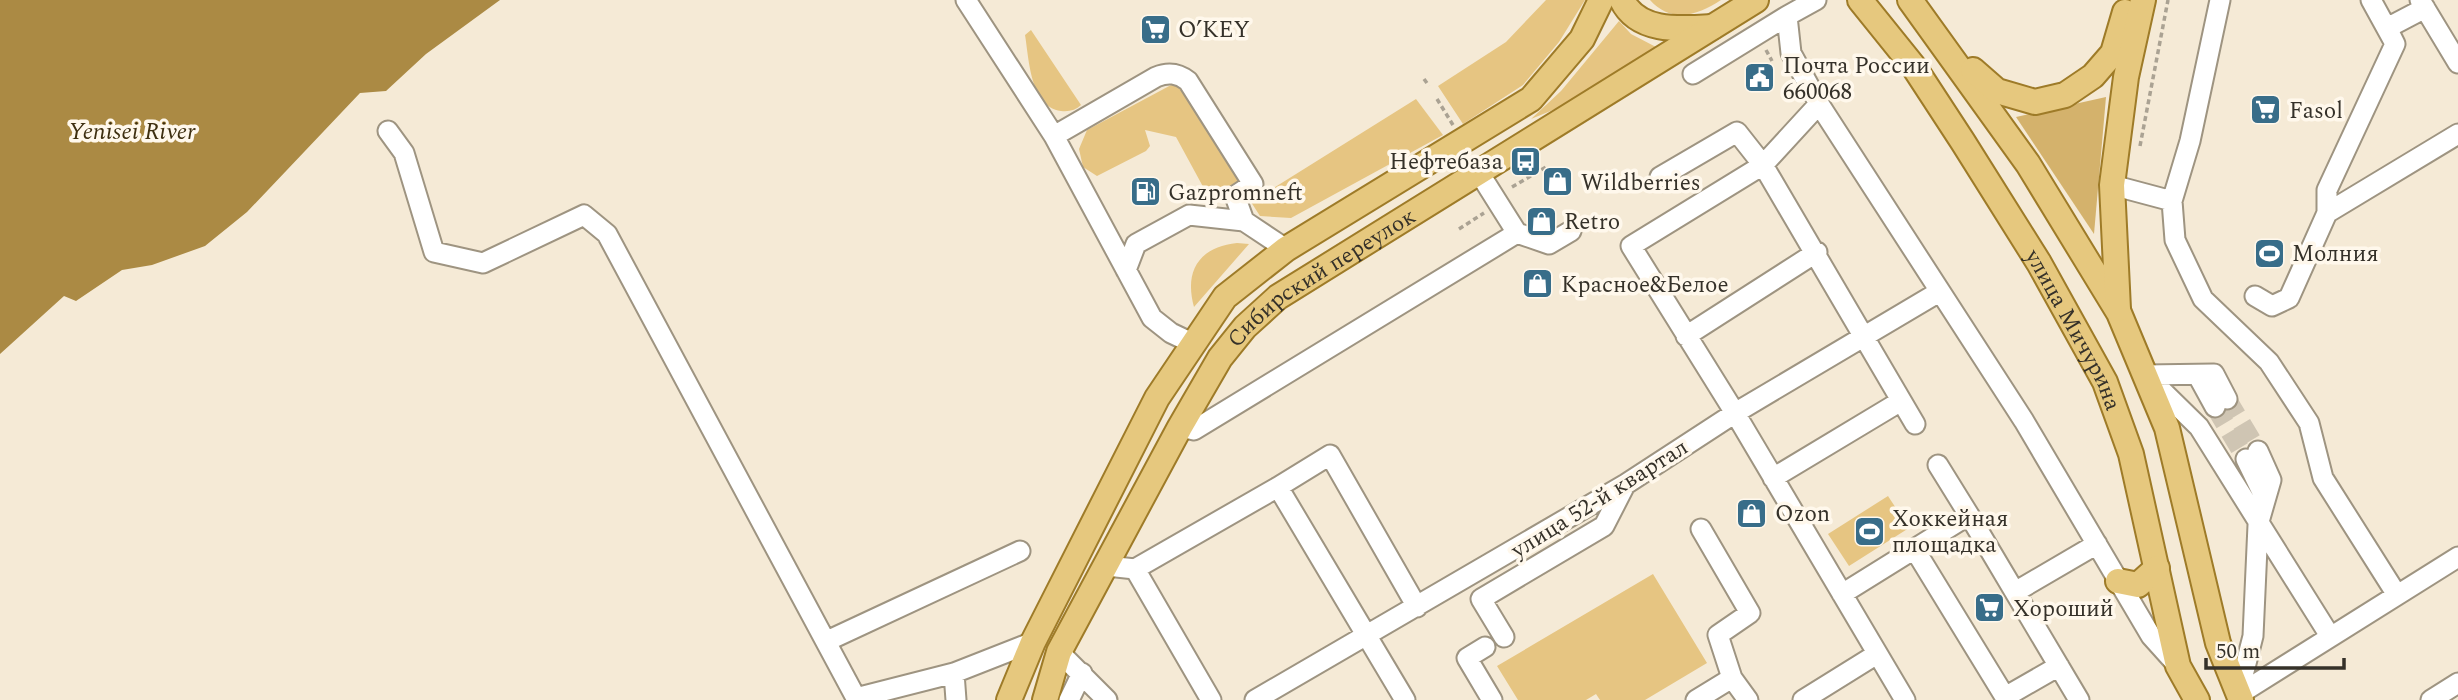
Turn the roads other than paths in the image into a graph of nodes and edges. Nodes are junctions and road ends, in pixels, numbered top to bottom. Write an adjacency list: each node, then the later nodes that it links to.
1 (966, 0): 22 (street)
2 (1601, 0): 32 (main road, Сибирский переулок)
3 (1622, 0): 14 (main road)
4 (1756, 0): 14 (main road, Сибирский переулок)
5 (1816, 0): 13 (street)
6 (1860, 0): 61 (main road, улица Мичурина)
7 (1910, 0): 16 (main road, улица Мичурина)
8 (2128, 0): 16 (main road)
9 (2143, 0): 26 (main road)
10 (2220, 0): 27 (street)
11 (2371, 0): 15 (street)
12 (2422, 4): 15 (street); 17 (street)
13 (1787, 16): 18 (street); 19 (street)
14 (1712, 27): 24 (main road, Сибирский переулок)
15 (2387, 29): 28 (street)
16 (1944, 44): 37 (main road, улица Мичурина)
17 (2458, 63)
18 (1693, 74)
19 (1819, 104): 23 (street); 35 (street)
20 (388, 131): 71 (street)
21 (2458, 134): 28 (street)
22 (1054, 136): 29 (street); 34 (street)
23 (1763, 166): 25 (street); 33 (street); 39 (street)
24 (1478, 171): 31 (street); 41 (main road, Сибирский переулок)
25 (1660, 177)
26 (2112, 185): 27 (street); 37 (main road)
27 (2172, 201): 66 (street)
28 (2327, 213): 36 (street)
29 (1244, 221): 32 (street); 34 (street)
30 (1571, 231): 31 (street)
31 (1517, 233): 47 (street)
32 (1286, 249): 40 (main road, Сибирский переулок)
33 (1817, 252): 38 (street); 39 (street)
34 (1126, 270): 40 (street)
35 (1940, 292): 38 (street, улица 52-й квартал); 56 (street)
36 (2255, 296)
37 (2119, 313): 42 (main road, улица Мичурина)
38 (1864, 335): 43 (street); 45 (street, улица 52-й квартал)
39 (1686, 336): 45 (street)
40 (1192, 343): 41 (main road); 72 (main road, Сибирский переулок)
41 (1220, 358): 47 (main road, Сибирский переулок)
42 (2145, 374): 44 (street); 54 (street); 82 (main road, улица Мичурина)
43 (1901, 401): 46 (street); 50 (street)
44 (2221, 403)
45 (1735, 413): 50 (street); 51 (street, улица 52-й квартал)
46 (1914, 424)
47 (1180, 427): 60 (main road, Сибирский переулок)
48 (2252, 455): 54 (street)
49 (1938, 465): 53 (street)
50 (1773, 478): 65 (street)
51 (1626, 484): 67 (street, улица 52-й квартал); 70 (street)
52 (1278, 487): 62 (street); 67 (street); 68 (street)
53 (1969, 516): 57 (street); 64 (street)
54 (2258, 525): 69 (street); 82 (street)
55 (1702, 529): 80 (street)
56 (2097, 544): 63 (street); 64 (street)
57 (1914, 550): 65 (street); 76 (street)
58 (1020, 551): 71 (street)
59 (2458, 557): 66 (street)
60 (1107, 566): 62 (street); 74 (main road, Сибирский переулок)
61 (2157, 568): 63 (main road); 77 (main road, улица Мичурина)
62 (1135, 569): 88 (street)
63 (2118, 581): 77 (street)
64 (2015, 592): 76 (street)
65 (1842, 594): 75 (street)
66 (2398, 595): 69 (street)
67 (1418, 607): 68 (street, улица 52-й квартал)
68 (1368, 636): 89 (street, улица 52-й квартал); 90 (street)
69 (2330, 636): 82 (street)
70 (1504, 637)
71 (827, 641): 78 (street)
72 (1034, 642): 74 (main road); 78 (street); 84 (main road, Сибирский переулок)
73 (1485, 647): 91 (street)
74 (1059, 652): 79 (street); 85 (main road, Сибирский переулок)
75 (1877, 654): 94 (street); 95 (street)
76 (2059, 666): 96 (street)
77 (2178, 666): 97 (main road, улица Мичурина)
78 (954, 673): 83 (street)
79 (1082, 673): 86 (street); 87 (street)
80 (1732, 678): 92 (street); 93 (street)
81 (2458, 683): 98 (street)
82 (2240, 698)
83 (956, 700)
84 (1009, 700)
85 (1045, 700)
86 (1069, 700)
87 (1107, 700)
88 (1211, 700)
89 (1255, 700)
90 (1405, 700)
91 (1492, 700)
92 (1696, 700)
93 (1748, 700)
94 (1803, 700)
95 (1905, 700)
96 (2079, 700)
97 (2197, 700)
98 (2431, 700)

